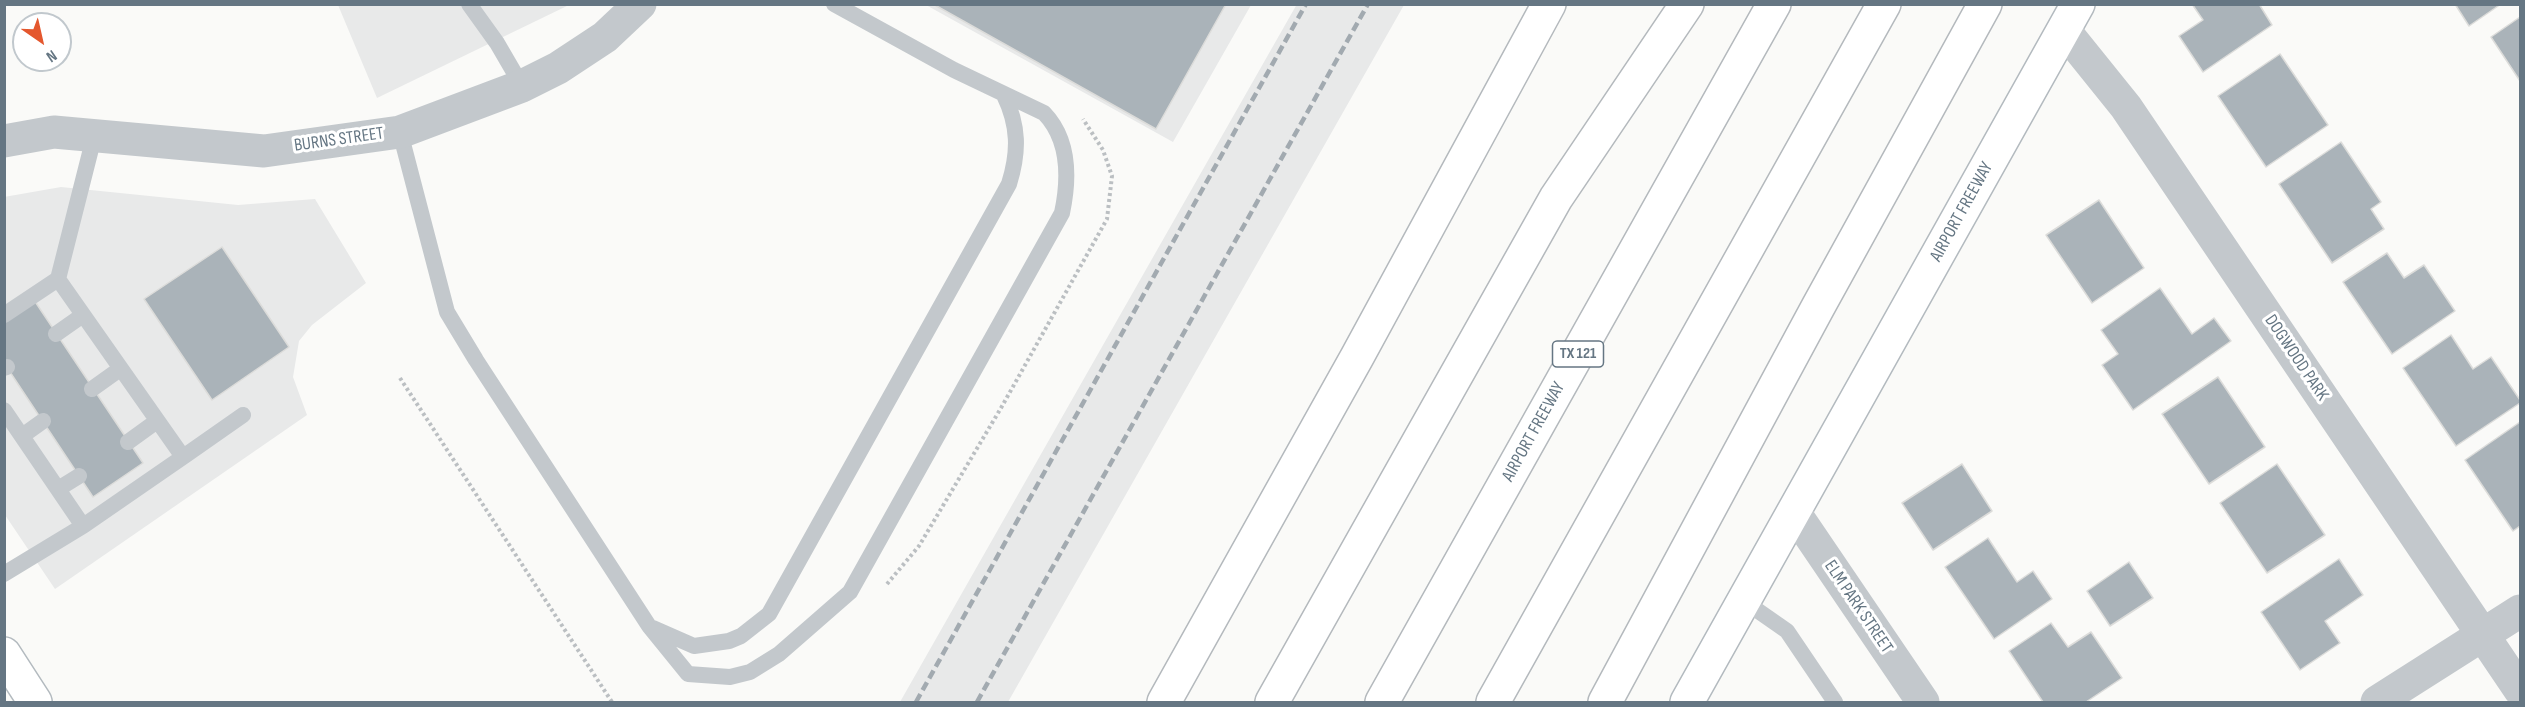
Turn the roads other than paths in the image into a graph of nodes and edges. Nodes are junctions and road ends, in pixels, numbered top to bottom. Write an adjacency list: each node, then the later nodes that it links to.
1 (469, 4): 10 (lane)
2 (640, 4): 10 (street, BURNS STREET)
3 (834, 4): 11 (lane)
4 (1549, 4): 40 (main road)
5 (1687, 4): 41 (main road)
6 (1774, 4): 42 (main road, AIRPORT FREEWAY / TX 121)
7 (1884, 4): 43 (main road)
8 (1985, 4): 44 (main road)
9 (2071, 17): 30 (main road, AIRPORT FREEWAY); 36 (street, DOGWOOD PARK)
10 (522, 86): 12 (street, BURNS STREET)
11 (1004, 95): 35 (lane); 35 (lane)
12 (400, 132): 13 (street, BURNS STREET); 35 (lane)
13 (94, 137): 14 (street, BURNS STREET); 15 (lane)
14 (4, 141)
15 (58, 279): 16 (lane); 17 (lane)
16 (4, 315)
17 (83, 315): 18 (lane); 19 (lane)
18 (56, 334)
19 (120, 369): 20 (lane); 24 (lane)
20 (92, 388)
21 (4, 410): 25 (lane)
22 (243, 415): 27 (lane)
23 (43, 421): 25 (lane)
24 (157, 421): 26 (lane); 27 (lane)
25 (22, 436): 29 (lane)
26 (128, 442)
27 (183, 457): 31 (lane)
28 (79, 476): 29 (lane)
29 (58, 489): 31 (lane)
30 (1794, 512): 33 (main road, AIRPORT FREEWAY); 47 (street, ELM PARK STREET)
31 (83, 526): 32 (lane)
32 (4, 574)
33 (1744, 601): 45 (main road, AIRPORT FREEWAY); 46 (lane)
34 (2520, 611): 36 (street)
35 (649, 626)
36 (2483, 635): 38 (street, DOGWOOD PARK); 48 (street)
37 (4, 654): 39 (main road)
38 (2520, 690)
39 (25, 699)
40 (1164, 702)
41 (1272, 702)
42 (1382, 702)
43 (1493, 702)
44 (1605, 702)
45 (1687, 702)
46 (1835, 702)
47 (1923, 702)
48 (2377, 702)

